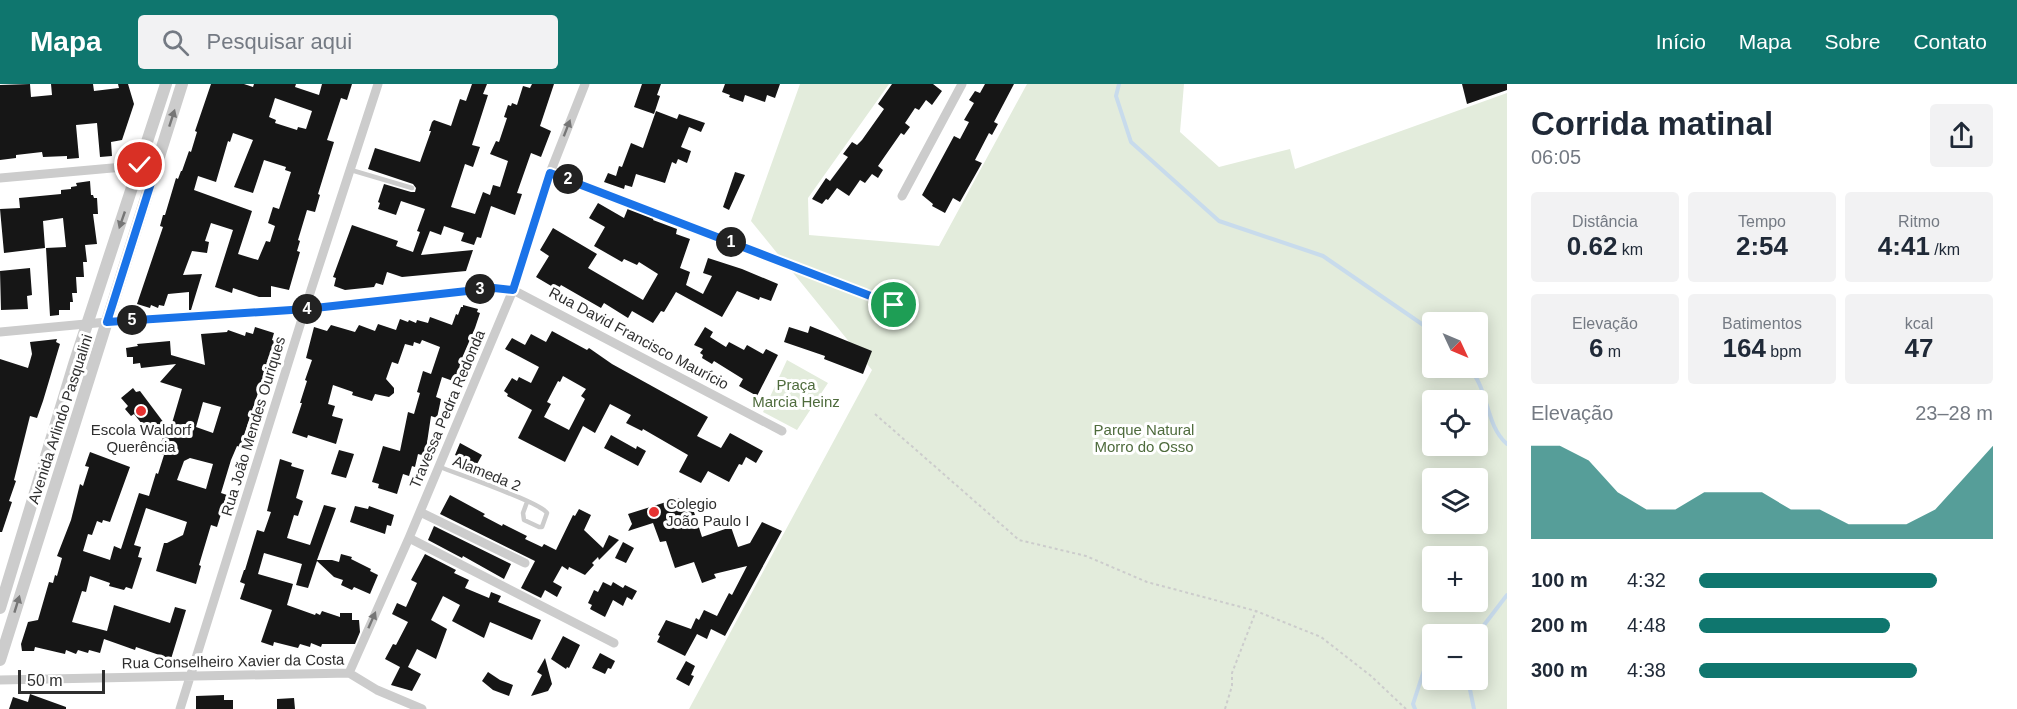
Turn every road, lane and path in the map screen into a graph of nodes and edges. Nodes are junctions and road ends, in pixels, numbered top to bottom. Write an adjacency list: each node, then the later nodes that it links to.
1 (166, 84): 7 (street, Avenida Arlindo Pasqualini)
2 (182, 84): 6 (street, Avenida Arlindo Pasqualini, one-way to 2)
3 (378, 84): 8 (street, Rua João Mendes Ouriques)
4 (585, 84): 9 (street, Travessa Pedra Redonda, one-way to 4)
5 (962, 84): 12 (street)
6 (157, 164): 7 (street); 16 (street, Avenida Arlindo Pasqualini)
7 (140, 165): 10 (street); 17 (street, Avenida Arlindo Pasqualini, one-way to 17)
8 (351, 170): 11 (lane); 15 (street, Rua João Mendes Ouriques)
9 (550, 173): 13 (street, Travessa Pedra Redonda); 14 (lane)
10 (0, 178)
11 (412, 188)
12 (902, 196)
13 (513, 290): 15 (street); 20 (street, Rua David Francisco Maurício); 21 (street, Travessa Pedra Redonda)
14 (894, 305)
15 (306, 309): 16 (street); 31 (street, Rua João Mendes Ouriques)
16 (107, 322): 17 (street); 29 (street, Avenida Arlindo Pasqualini, one-way to 16)
17 (87, 324): 18 (street); 26 (street, Avenida Arlindo Pasqualini)
18 (0, 332)
19 (875, 414): 27 (path)
20 (782, 431)
21 (439, 467): 22 (lane, Alameda 2); 23 (street, Travessa Pedra Redonda)
22 (527, 502): 22 (lane)
23 (420, 512): 24 (street, Travessa Pedra Redonda); 25 (street)
24 (409, 538): 28 (street); 30 (street, Travessa Pedra Redonda, one-way to 24)
25 (525, 563)
26 (0, 608)
27 (1256, 611): 35 (path); 36 (path)
28 (614, 643)
29 (0, 660)
30 (349, 673): 31 (street, Rua Conselheiro Xavier da Costa); 33 (street, Rua Conselheiro Xavier da Costa)
31 (190, 676): 32 (street, Rua Conselheiro Xavier da Costa); 34 (street, Rua João Mendes Ouriques)
32 (0, 680)
33 (418, 708)
34 (180, 709)
35 (1225, 709)
36 (1406, 709)

